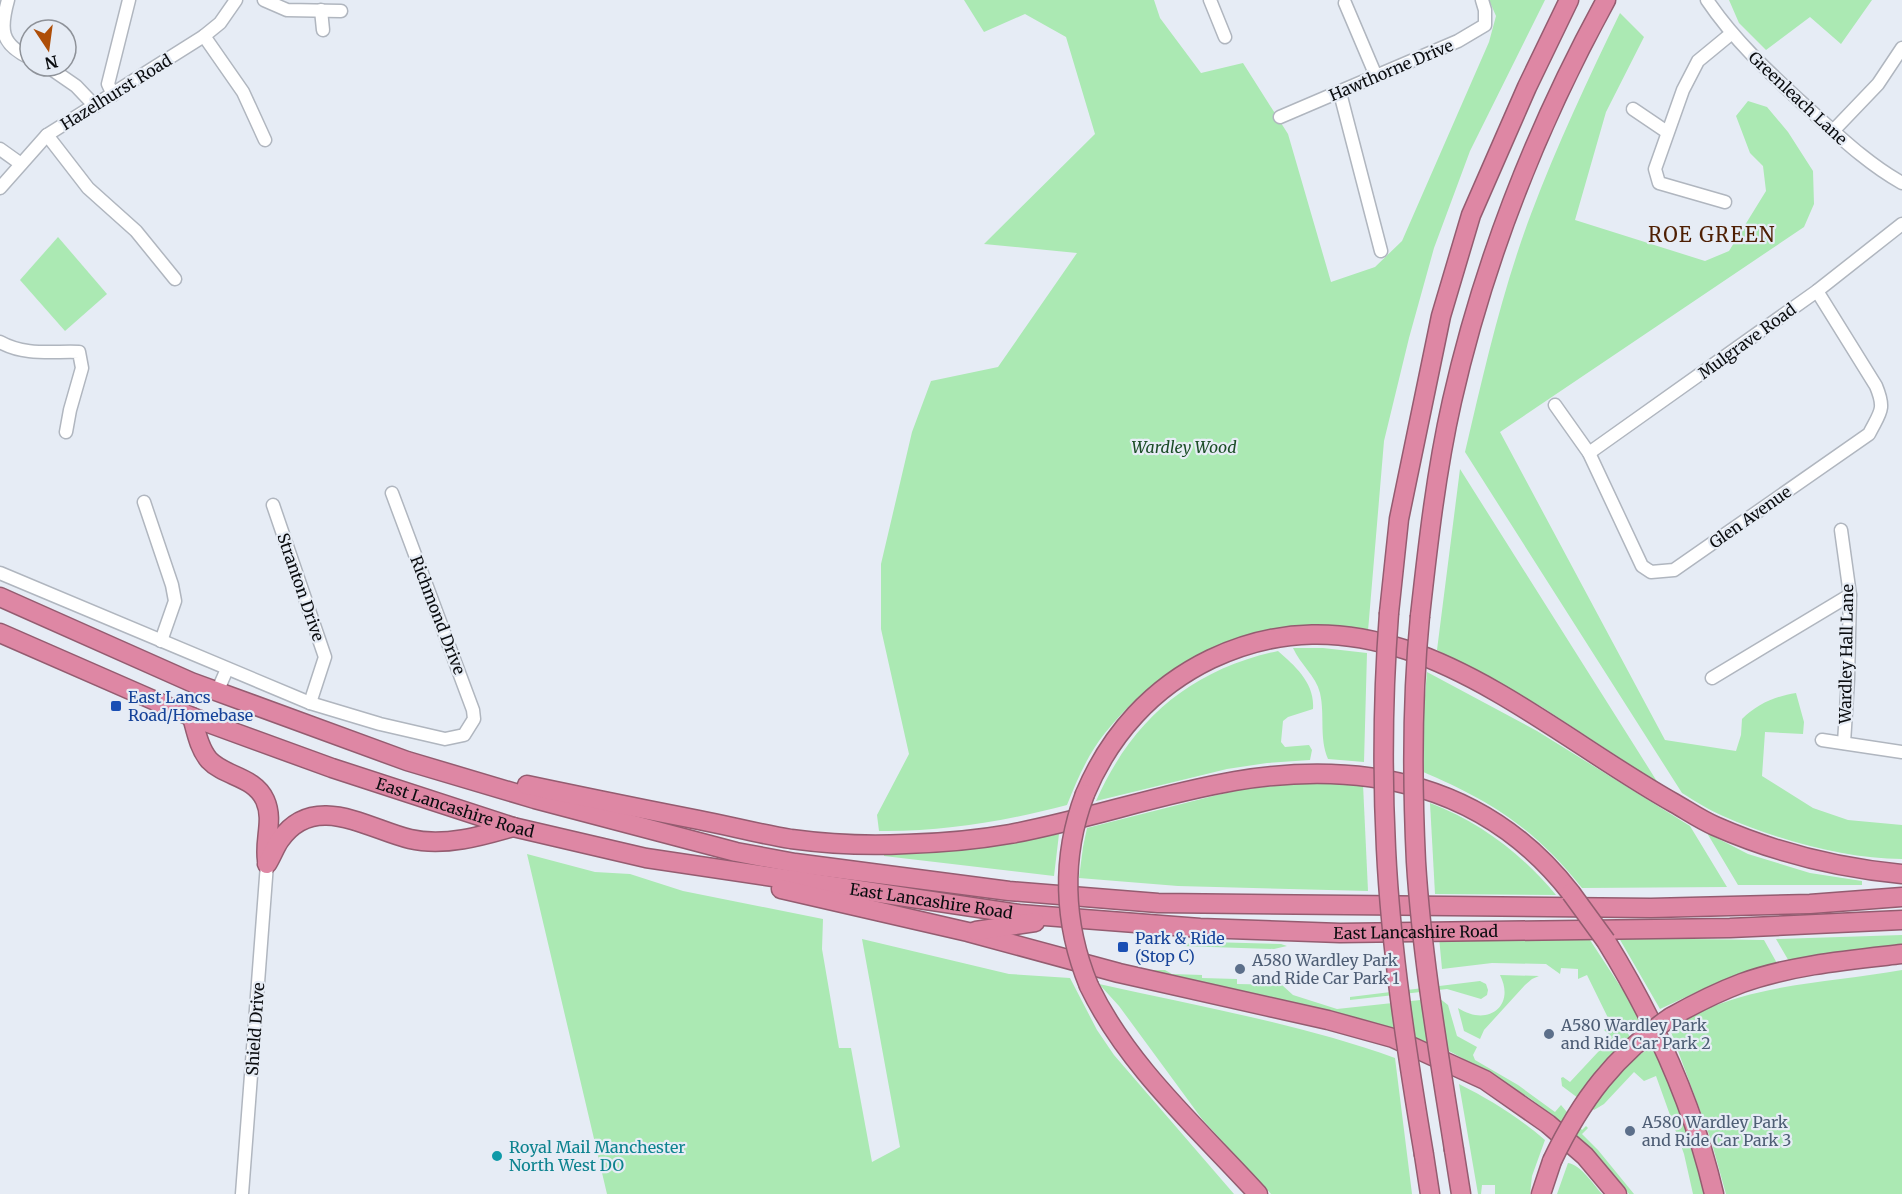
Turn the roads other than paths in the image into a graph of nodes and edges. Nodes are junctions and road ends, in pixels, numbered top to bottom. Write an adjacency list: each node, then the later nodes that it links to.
1 (8, 0): 18 (street)
2 (129, 0): 22 (street)
3 (236, 0): 15 (street, Hazelhurst Road)
4 (264, 0): 11 (street)
5 (1210, 0): 16 (street)
6 (1569, 0): 72 (highway, bridge)
7 (1606, 0): 73 (highway, bridge)
8 (1707, 0): 14 (street, Greenleach Lane)
9 (1345, 3): 19 (street)
10 (1483, 5): 19 (street, Hawthorne Drive)
11 (321, 10): 12 (street); 13 (street)
12 (341, 11)
13 (323, 30)
14 (1731, 33): 26 (street, Greenleach Lane); 27 (street)
15 (204, 36): 22 (street, Hazelhurst Road); 29 (street)
16 (1224, 37)
17 (1902, 48): 26 (street)
18 (18, 52)
19 (1376, 76): 21 (street, Hawthorne Drive)
20 (64, 78): 23 (street)
21 (1340, 93): 25 (street, Hawthorne Drive); 36 (street)
22 (113, 95): 23 (street, Hazelhurst Road)
23 (95, 106): 28 (street, Hazelhurst Road)
24 (1633, 109): 27 (street)
25 (1280, 117)
26 (1833, 131): 32 (street, Greenleach Lane)
27 (1667, 132): 34 (street)
28 (47, 135): 31 (street, Hazelhurst Road); 37 (street)
29 (265, 140)
30 (0, 149): 31 (street)
31 (21, 164): 33 (street, Hazelhurst Road)
32 (1902, 183)
33 (0, 188)
34 (1725, 202)
35 (1902, 224): 38 (street, Mulgrave Road)
36 (1381, 251)
37 (175, 279)
38 (1817, 291): 42 (street, Mulgrave Road); 42 (street, Glen Avenue)
39 (0, 342): 41 (street)
40 (1555, 405): 42 (street, Glen Avenue)
41 (66, 432)
42 (1589, 453)
43 (392, 493): 55 (street, Richmond Drive)
44 (144, 502): 51 (street)
45 (273, 505): 55 (street, Stranton Drive)
46 (1841, 530): 48 (street, Wardley Hall Lane)
47 (0, 573): 51 (street)
48 (1850, 595): 53 (street); 58 (street, Wardley Hall Lane)
49 (0, 597): 54 (highway, East Lancashire Road)
50 (0, 633): 56 (highway, East Lancashire Road)
51 (161, 641): 52 (street)
52 (227, 669): 54 (street); 55 (street)
53 (1712, 678)
54 (218, 692): 60 (highway, East Lancashire Road)
55 (310, 703)
56 (192, 717): 61 (highway, East Lancashire Road); 63 (highway)
57 (1822, 740): 58 (street, Wardley Hall Lane)
58 (1844, 743): 59 (street, Wardley Hall Lane)
59 (1902, 752)
60 (407, 761): 65 (highway, East Lancashire Road); 76 (highway, bridge)
61 (513, 827): 62 (highway, East Lancashire Road); 63 (highway)
62 (646, 858): 66 (highway, East Lancashire Road); 68 (highway)
63 (267, 864): 70 (street, Shield Drive)
64 (1902, 874): 71 (highway, bridge)
65 (1902, 897)
66 (1057, 917): 67 (highway, East Lancashire Road); 68 (highway)
67 (1902, 920)
68 (968, 932): 75 (highway)
69 (1902, 954): 74 (highway, bridge)
70 (242, 1194)
71 (1258, 1194)
72 (1430, 1194)
73 (1461, 1194)
74 (1540, 1194)
75 (1617, 1194)
76 (1714, 1194)

